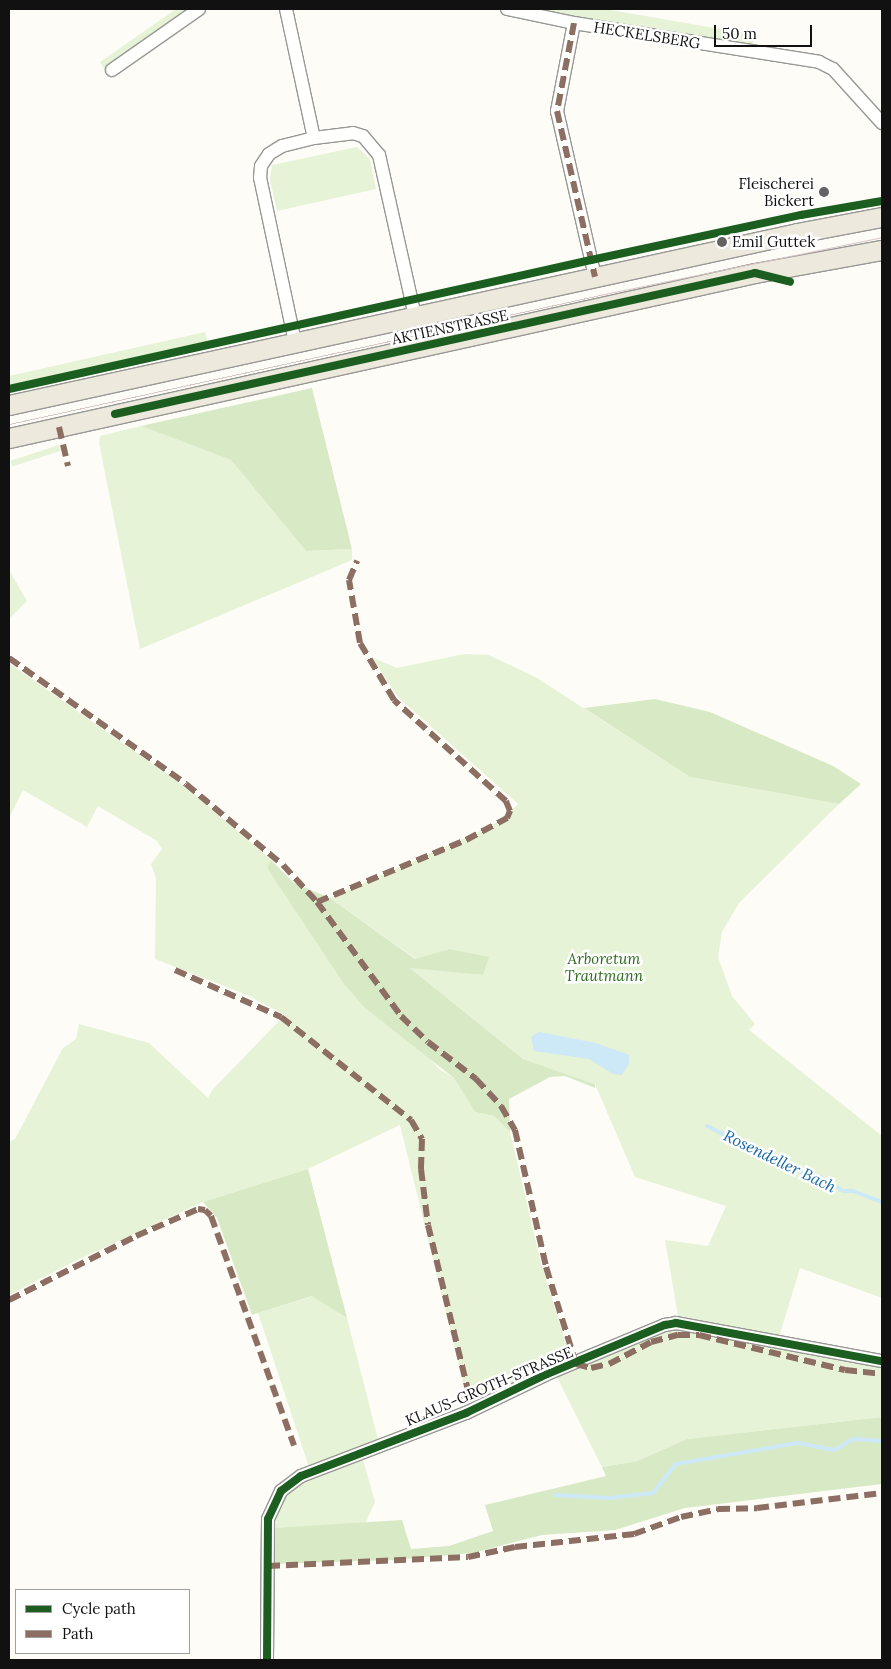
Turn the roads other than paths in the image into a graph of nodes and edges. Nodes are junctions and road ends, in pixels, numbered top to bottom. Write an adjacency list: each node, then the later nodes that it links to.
1 (199, 9): 5 (street)
2 (286, 9): 7 (street)
3 (507, 9): 4 (street, HECKELSBERG)
4 (574, 23): 6 (street, HECKELSBERG); 10 (street)
5 (112, 70)
6 (882, 123)
7 (314, 138): 11 (street); 12 (street)
8 (882, 218): 10 (main road, AKTIENSTRASSE)
9 (882, 250): 14 (main road, AKTIENSTRASSE)
10 (595, 277): 11 (main road, AKTIENSTRASSE)
11 (415, 316): 12 (main road, AKTIENSTRASSE)
12 (294, 342): 13 (main road, AKTIENSTRASSE)
13 (9, 405)
14 (9, 438)
15 (882, 1361): 16 (street, KLAUS-GROTH-STRASSE)
16 (267, 1660)

